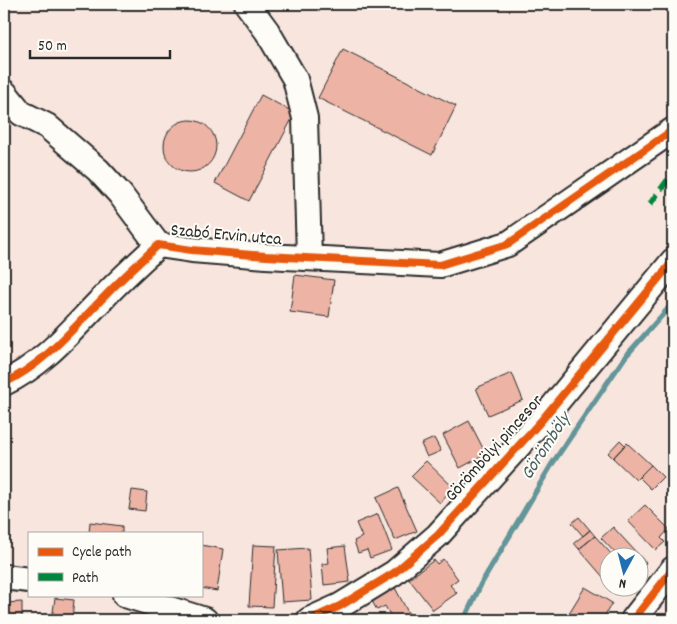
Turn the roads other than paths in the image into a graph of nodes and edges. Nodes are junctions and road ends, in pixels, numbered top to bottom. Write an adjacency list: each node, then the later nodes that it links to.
1 (247, 4): 5 (street)
2 (5, 93): 4 (street)
3 (673, 130): 5 (street, Szabó Ervin utca)
4 (158, 245): 5 (street, Szabó Ervin utca); 7 (street, Szabó Ervin utca)
5 (310, 257)
6 (673, 261): 13 (street, Görömbölyi pincesor)
7 (4, 383)
8 (673, 569): 14 (street)
9 (4, 577): 10 (street)
10 (28, 580)
11 (128, 596): 12 (street)
12 (205, 620)
13 (309, 620)
14 (633, 620)

